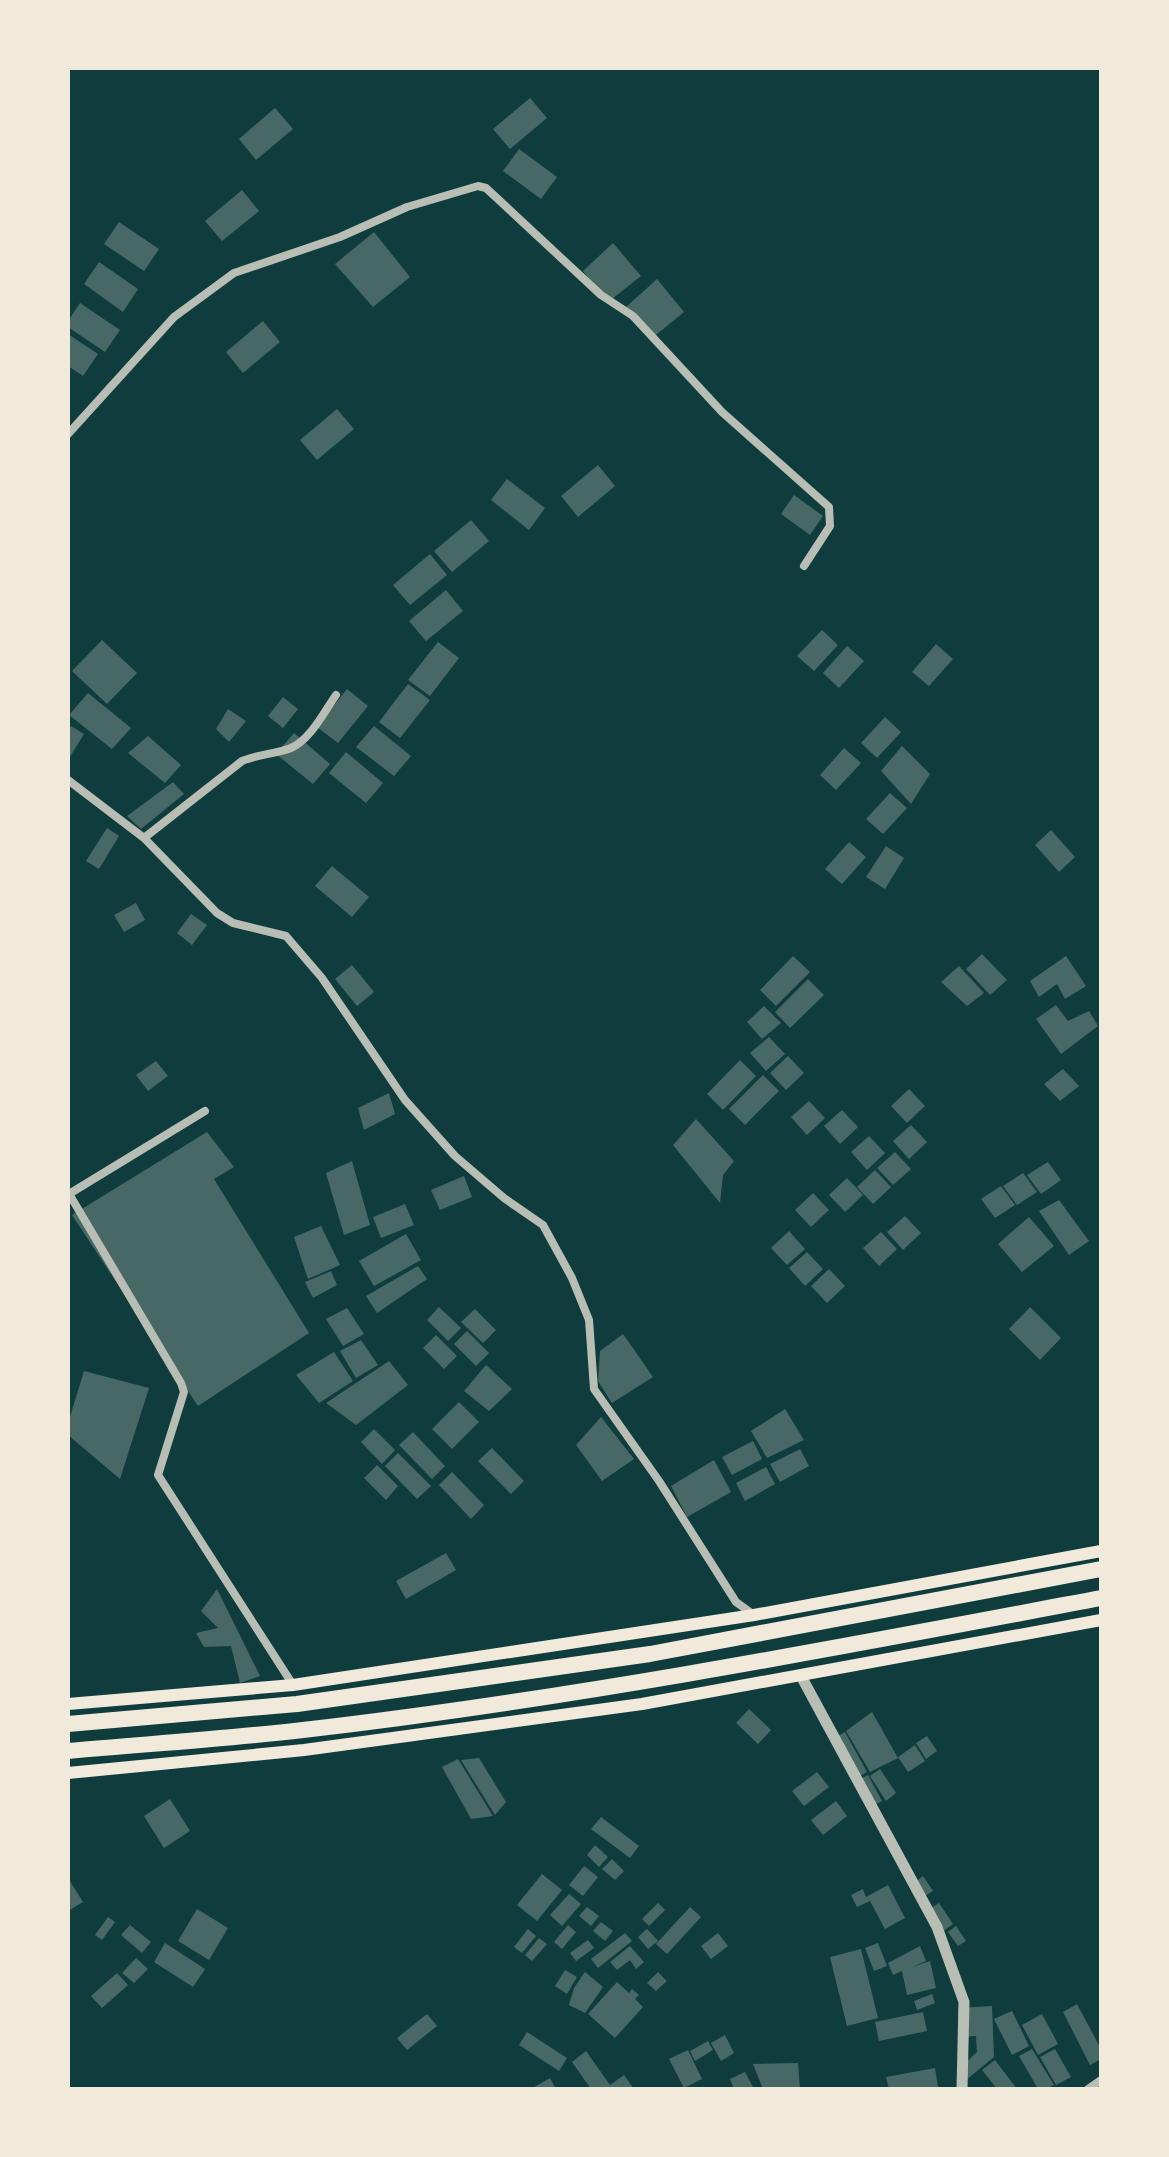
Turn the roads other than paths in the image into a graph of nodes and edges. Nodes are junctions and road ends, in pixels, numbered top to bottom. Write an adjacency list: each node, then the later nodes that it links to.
1 (68, 434): 2 (street)
2 (804, 566)
3 (336, 695): 5 (street)
4 (68, 780): 5 (street)
5 (144, 838): 11 (street)
6 (205, 1111): 7 (street)
7 (68, 1193): 14 (street)
8 (1101, 1551): 11 (main road)
9 (1101, 1569): 16 (highway)
10 (1101, 1598): 17 (highway)
11 (754, 1615): 14 (main road)
12 (1101, 1620): 13 (main road)
13 (801, 1676): 18 (main road); 20 (street)
14 (293, 1685): 15 (main road)
15 (68, 1704)
16 (68, 1724)
17 (68, 1751)
18 (68, 1773)
19 (1101, 2080): 21 (street)
20 (962, 2089)
21 (1088, 2089)

